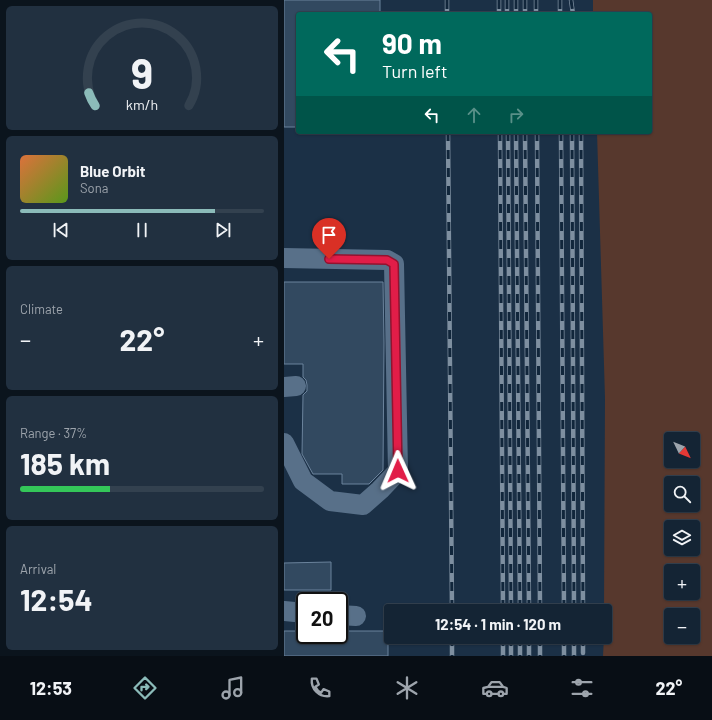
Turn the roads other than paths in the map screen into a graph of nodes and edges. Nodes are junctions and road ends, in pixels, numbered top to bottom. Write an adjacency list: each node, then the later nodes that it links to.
1 (284, 258): 2 (lane)
2 (284, 443)
3 (284, 611): 4 (lane)
4 (296, 612)

